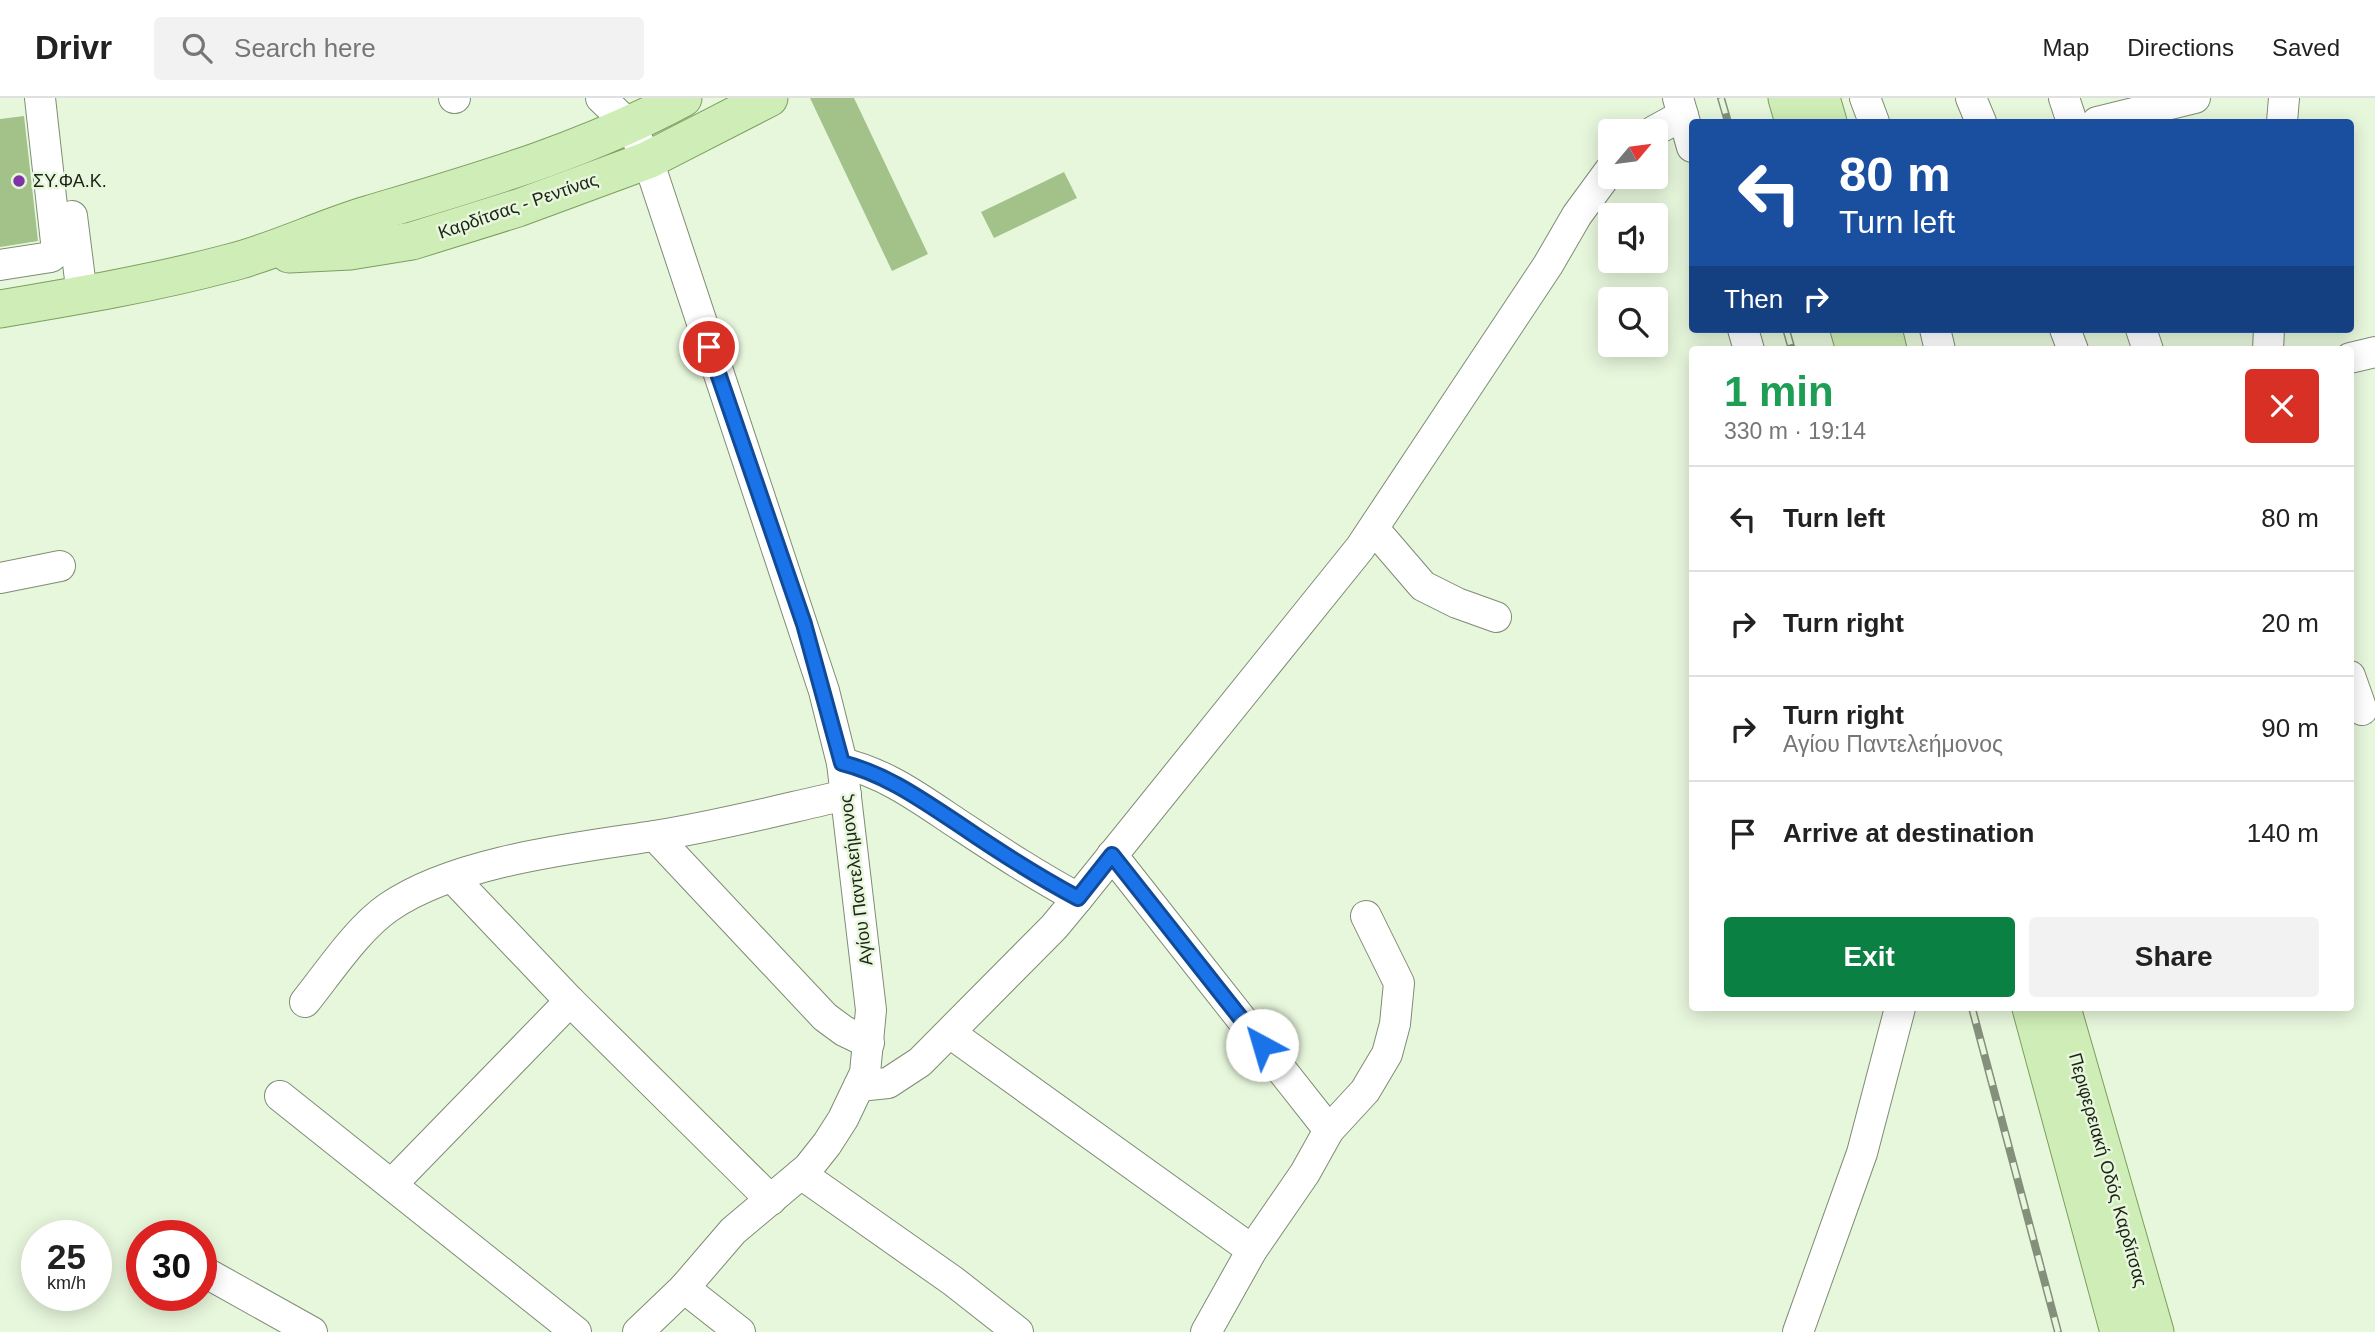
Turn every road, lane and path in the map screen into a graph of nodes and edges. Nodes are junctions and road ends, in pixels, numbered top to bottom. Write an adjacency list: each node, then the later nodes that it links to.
1 (40, 98): 27 (street)
2 (57, 98): 28 (street)
3 (600, 98): 22 (street, Αγίου Παντελεήμονος)
4 (682, 98): 22 (main road, Καρδίτσας - Ρεντίνας)
5 (769, 98): 24 (main road, Καρδίτσας - Ρεντίνας)
6 (1787, 98): 15 (main road)
7 (1822, 98): 16 (main road)
8 (1865, 98): 17 (street)
9 (1970, 98): 18 (street)
10 (2064, 98): 19 (street)
11 (2195, 98): 20 (street)
12 (2284, 98): 21 (street)
13 (1681, 107): 14 (street); 23 (street)
14 (1668, 119)
15 (1793, 119)
16 (1827, 119)
17 (1873, 119)
18 (1980, 119)
19 (2072, 119)
20 (2109, 119)
21 (2282, 119)
22 (630, 126): 24 (street, Αγίου Παντελεήμονος); 26 (main road, Καρδίτσας - Ρεντίνας)
23 (1689, 136)
24 (648, 160): 26 (main road, Καρδίτσας - Ρεντίνας); 38 (street, Αγίου Παντελεήμονος)
25 (1598, 186): 32 (street)
26 (251, 257): 28 (main road, Καρδίτσας - Ρεντίνας)
27 (0, 265)
28 (82, 295): 29 (main road, Καρδίτσας - Ρεντίνας)
29 (0, 309)
30 (2375, 352): 31 (street)
31 (2354, 357)
32 (1374, 529): 35 (street); 41 (street)
33 (60, 566): 34 (street)
34 (0, 578)
35 (1496, 617)
36 (2354, 687): 37 (street)
37 (2362, 710)
38 (842, 763): 39 (street, Αγίου Παντελεήμονος); 43 (street)
39 (846, 795): 40 (street); 51 (street, Αγίου Παντελεήμονος)
40 (655, 836): 42 (street); 51 (street)
41 (1112, 855): 43 (street); 54 (street)
42 (453, 878): 45 (street); 46 (street)
43 (1078, 898): 50 (street)
44 (1366, 916): 54 (street)
45 (570, 1001): 56 (street); 57 (street)
46 (305, 1002)
47 (1899, 1011): 67 (street)
48 (2032, 1011): 68 (main road, Περιφερειακή Οδός Καρδίτσας)
49 (2063, 1011): 69 (main road, Περιφερειακή Οδός Καρδίτσας)
50 (950, 1033): 52 (street); 58 (street)
51 (869, 1043): 52 (street, Αγίου Παντελεήμονος)
52 (859, 1086): 55 (street, Αγίου Παντελεήμονος)
53 (280, 1096): 56 (street)
54 (1329, 1129): 58 (street)
55 (801, 1174): 57 (street, Αγίου Παντελεήμονος); 65 (street)
56 (392, 1184): 62 (street)
57 (771, 1200): 60 (street, Αγίου Παντελεήμονος)
58 (1252, 1250): 66 (street)
59 (217, 1279): 61 (street)
60 (684, 1288): 63 (street, Αγίου Παντελεήμονος); 64 (street)
61 (312, 1332)
62 (576, 1332)
63 (638, 1332)
64 (740, 1332)
65 (1018, 1332)
66 (1206, 1332)
67 (1798, 1332)
68 (2119, 1332)
69 (2155, 1332)

